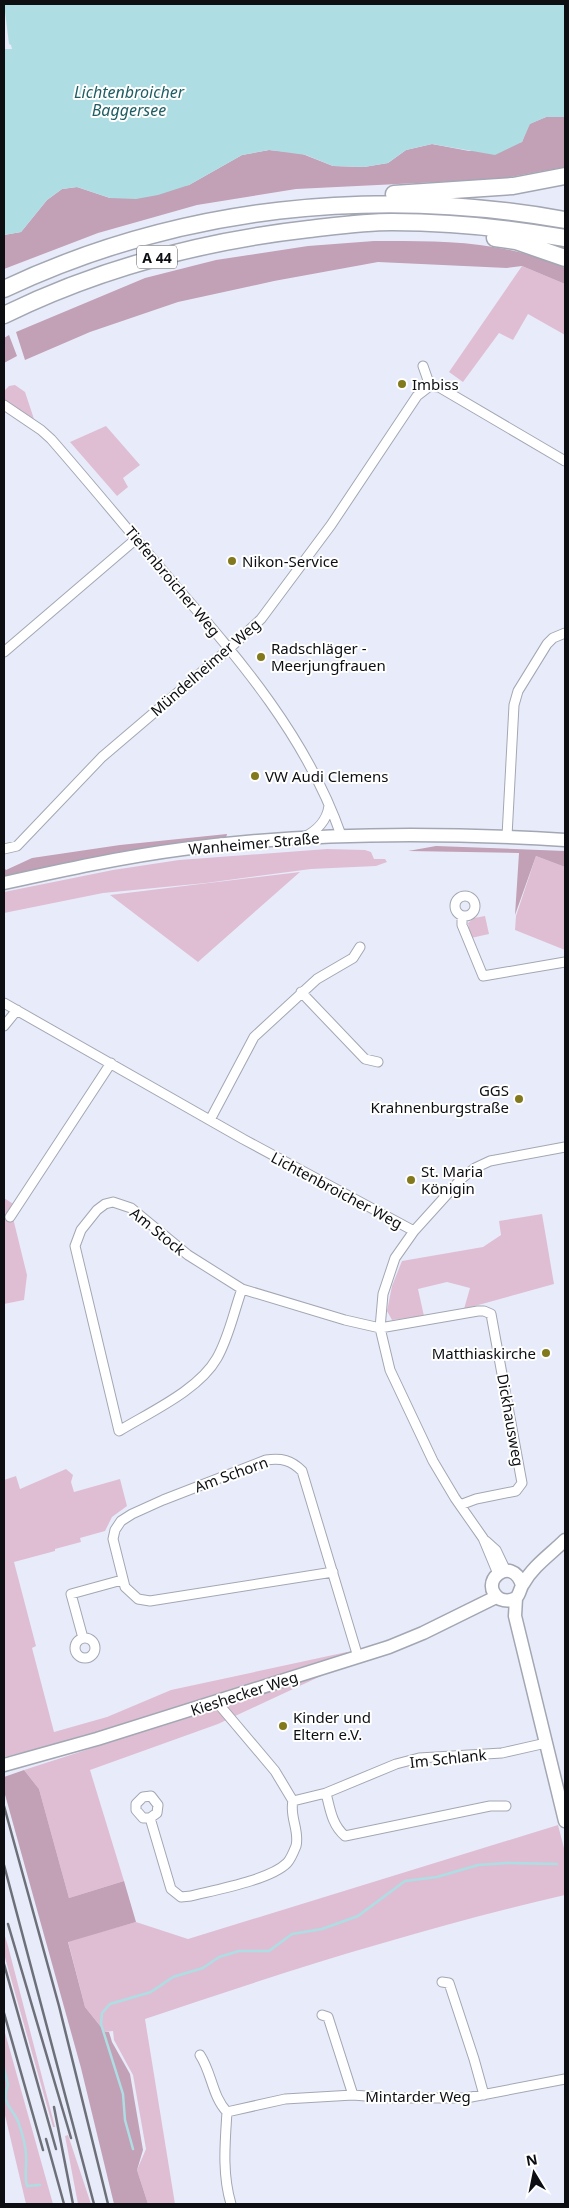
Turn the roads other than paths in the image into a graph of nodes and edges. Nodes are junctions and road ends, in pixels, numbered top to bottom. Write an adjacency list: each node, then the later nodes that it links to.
1 (565, 176): 2 (highway)
2 (350, 204): 3 (highway, A 44); 7 (highway, A 44)
3 (565, 220)
4 (319, 228): 5 (highway, A 44); 6 (highway); 8 (highway, A 44)
5 (565, 238)
6 (565, 258)
7 (4, 289)
8 (4, 315)
9 (424, 366): 10 (street)
10 (430, 386): 12 (street); 15 (street, Mündelheimer Weg)
11 (4, 405): 13 (street, Tiefenbroicher Weg)
12 (565, 461)
13 (136, 538): 15 (street, Tiefenbroicher Weg); 16 (street)
14 (565, 634): 19 (street)
15 (230, 648): 17 (street, Tiefenbroicher Weg); 22 (street, Mündelheimer Weg)
16 (4, 652)
17 (329, 806): 18 (street, Tiefenbroicher Weg); 20 (street)
18 (341, 835): 19 (street, Wanheimer Straße); 20 (street, Wanheimer Straße)
19 (507, 836): 21 (street, Wanheimer Straße)
20 (299, 839): 23 (street, Wanheimer Straße)
21 (565, 840)
22 (4, 849)
23 (4, 883)
24 (462, 916): 26 (street)
25 (360, 947): 27 (street)
26 (565, 962)
27 (301, 992): 32 (street); 33 (street)
28 (4, 1003): 29 (street, Lichtenbroicher Weg)
29 (17, 1010): 30 (street); 31 (street, Lichtenbroicher Weg)
30 (4, 1026)
31 (111, 1062): 33 (street, Lichtenbroicher Weg); 35 (street)
32 (378, 1062)
33 (210, 1120): 36 (street, Lichtenbroicher Weg)
34 (565, 1148): 36 (street)
35 (10, 1217)
36 (414, 1231): 38 (street, Lichtenbroicher Weg)
37 (242, 1289): 37 (street, Am Stock); 38 (street, Am Stock)
38 (380, 1328): 39 (street, Lichtenbroicher Weg); 39 (street, Dickhausweg)
39 (460, 1505): 43 (street, Lichtenbroicher Weg)
40 (565, 1540): 41 (street)
41 (538, 1564): 43 (street); 45 (street)
42 (333, 1572): 44 (street, Am Schorn); 44 (street, Am Schorn); 48 (street, Am Schorn)
43 (506, 1573): 45 (street); 46 (street)
44 (122, 1580): 47 (street)
45 (522, 1585): 46 (street)
46 (502, 1595): 48 (street, Kieshecker Weg); 50 (street)
47 (83, 1638)
48 (358, 1657): 49 (street, Kieshecker Weg)
49 (216, 1701): 51 (street, Kieshecker Weg); 53 (street)
50 (546, 1743): 52 (street, Im Schlank); 56 (street)
51 (4, 1765)
52 (326, 1793): 53 (street, Im Schlank); 54 (street)
53 (293, 1801): 55 (street)
54 (506, 1806)
55 (150, 1818)
56 (565, 1821)
57 (442, 1982): 62 (street, Mintarder Weg)
58 (322, 2015): 61 (street, Mintarder Weg)
59 (200, 2055): 63 (street)
60 (565, 2079): 62 (street, Mintarder Weg)
61 (353, 2095): 62 (street, Mintarder Weg); 63 (street, Mintarder Weg)
62 (484, 2095)
63 (227, 2112): 64 (street)
64 (231, 2204)

